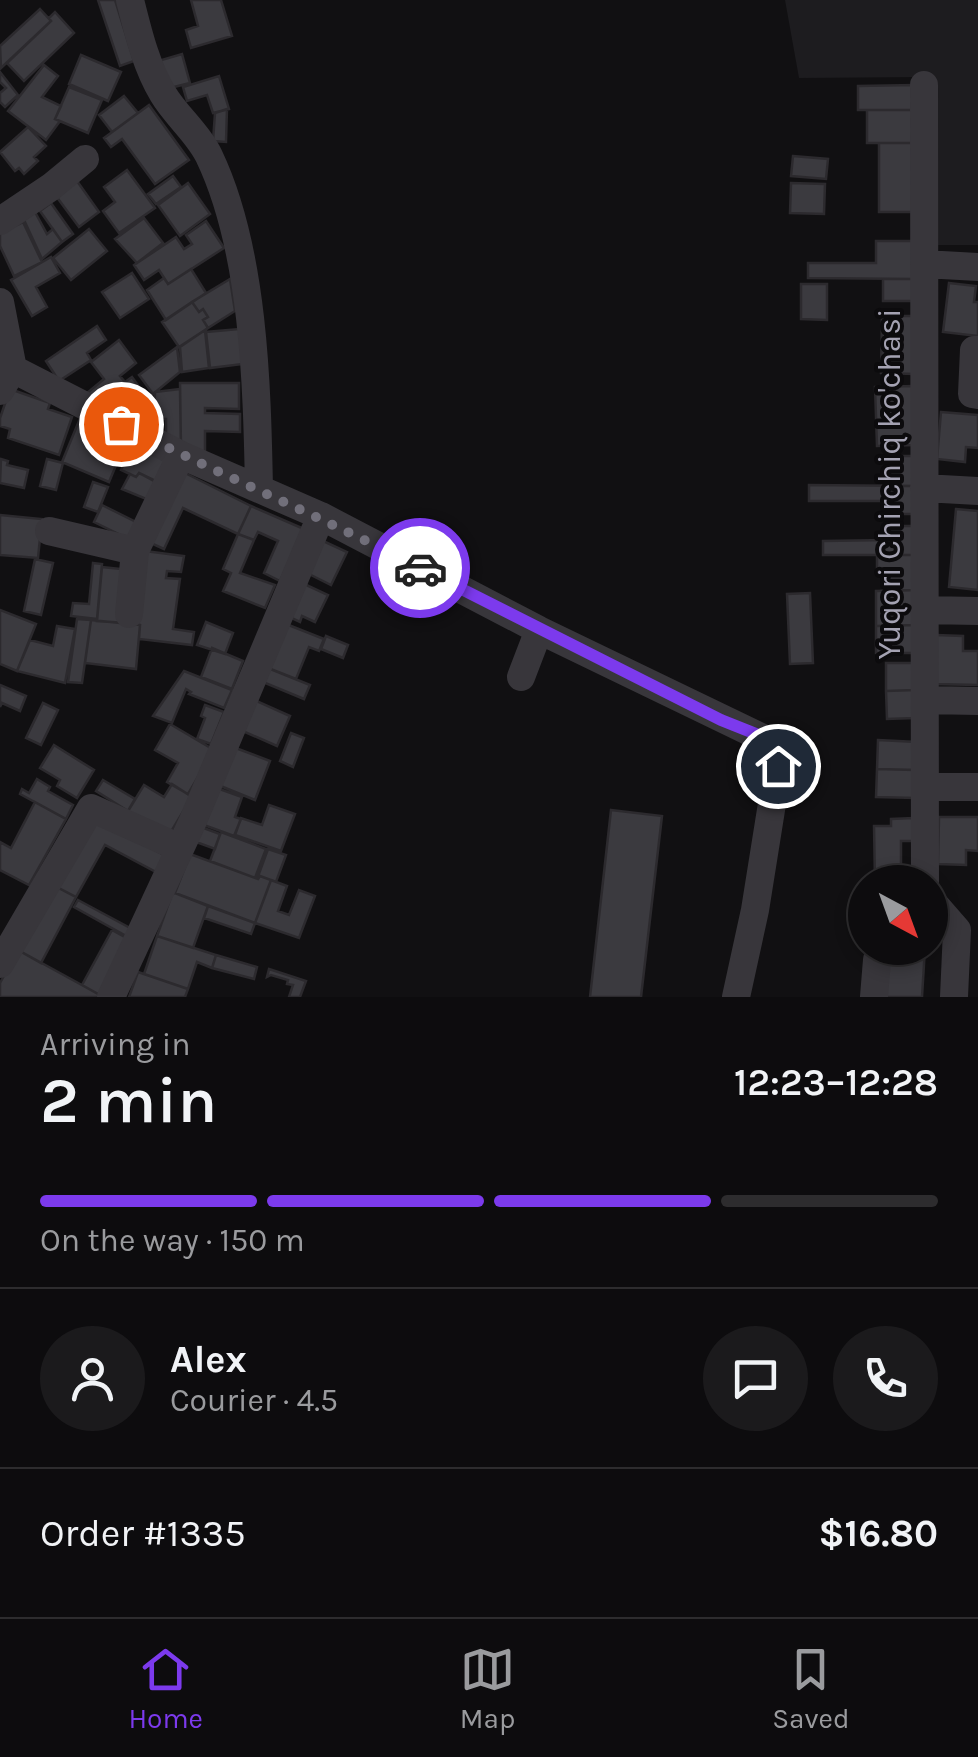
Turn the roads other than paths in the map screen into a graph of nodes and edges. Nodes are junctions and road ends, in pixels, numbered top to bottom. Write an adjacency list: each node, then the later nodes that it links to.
1 (130, 0): 13 (street)
2 (924, 85): 5 (street, Yuqori Chirchiq ko'chasi)
3 (85, 159): 4 (street)
4 (0, 221)
5 (924, 264): 6 (street); 8 (street, Yuqori Chirchiq ko'chasi)
6 (978, 267)
7 (0, 302): 10 (street)
8 (924, 371): 9 (street); 12 (street, Yuqori Chirchiq ko'chasi)
9 (976, 373)
10 (15, 379): 11 (street)
11 (181, 455): 13 (street); 17 (street)
12 (924, 488): 14 (street); 18 (street, Yuqori Chirchiq ko'chasi)
13 (259, 489): 15 (street)
14 (978, 491)
15 (320, 516): 21 (street); 27 (street)
16 (49, 531): 17 (street)
17 (134, 551): 20 (street)
18 (924, 610): 19 (street); 23 (street, Yuqori Chirchiq ko'chasi)
19 (978, 611)
20 (128, 614)
21 (538, 630): 22 (street); 33 (street)
22 (521, 677)
23 (924, 700): 24 (street); 25 (street, Yuqori Chirchiq ko'chasi)
24 (978, 701)
25 (924, 787): 26 (street); 28 (street, Yuqori Chirchiq ko'chasi)
26 (978, 787)
27 (180, 848): 30 (street); 32 (street)
28 (925, 865)
29 (948, 920): 35 (street)
30 (0, 964)
31 (877, 965): 34 (street)
32 (111, 997)
33 (736, 997)
34 (874, 997)
35 (954, 997)

